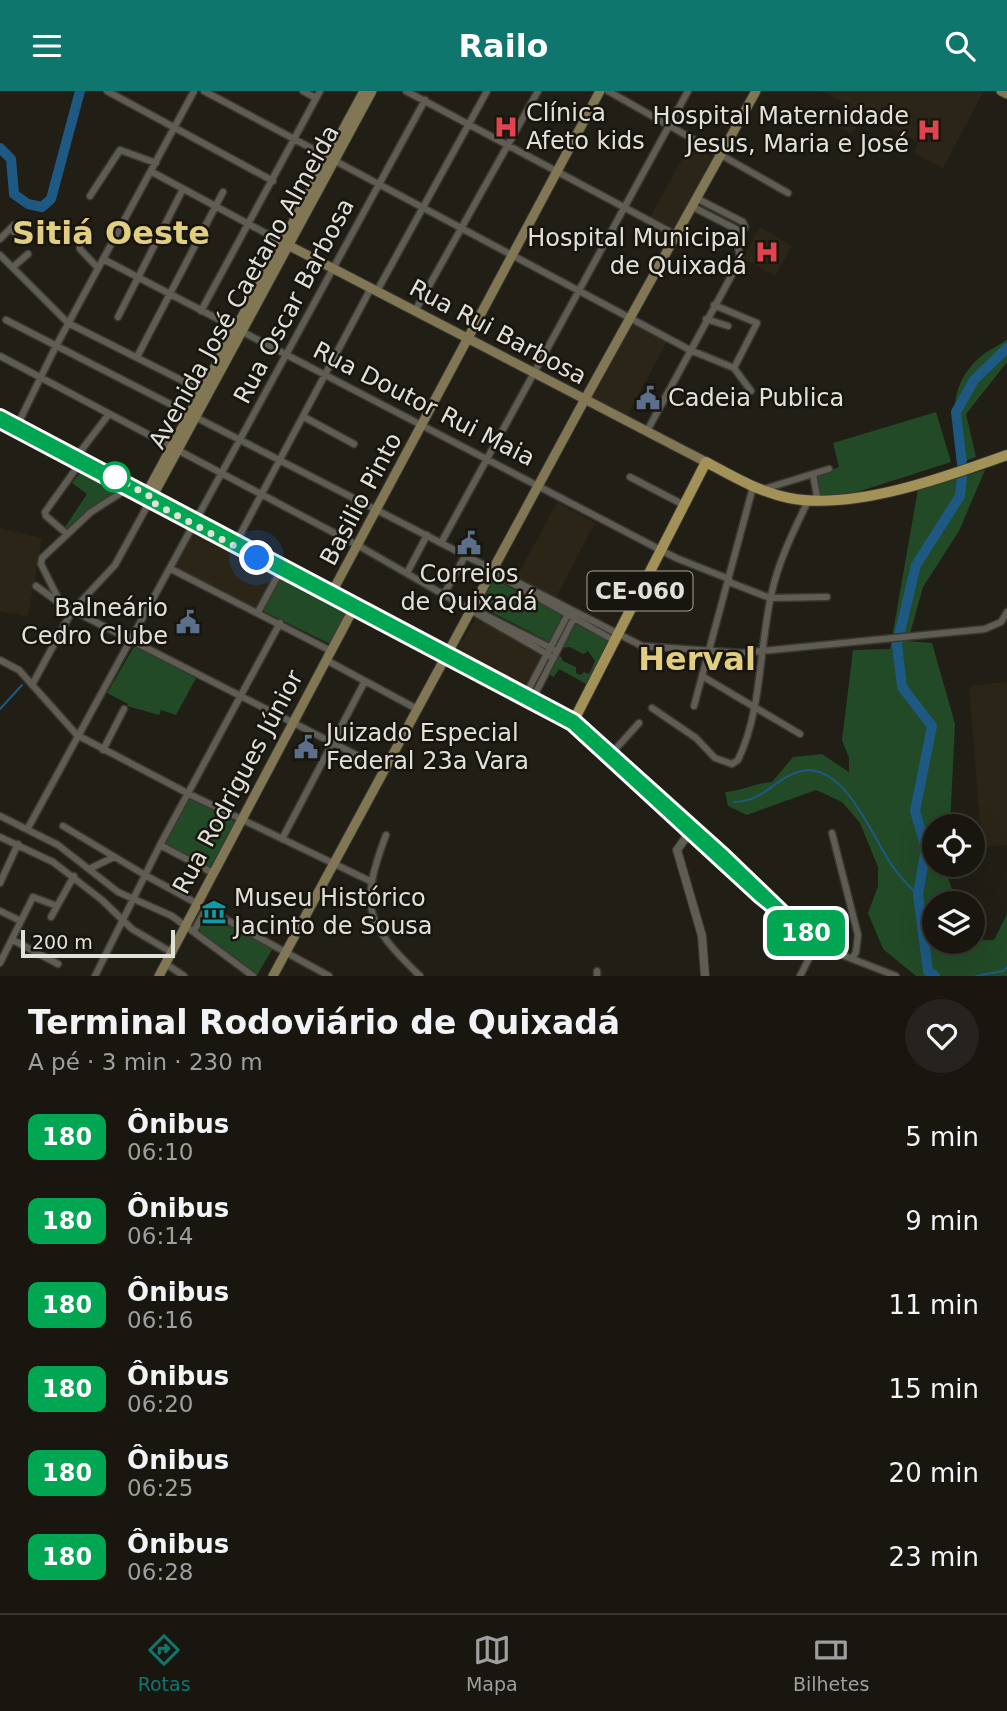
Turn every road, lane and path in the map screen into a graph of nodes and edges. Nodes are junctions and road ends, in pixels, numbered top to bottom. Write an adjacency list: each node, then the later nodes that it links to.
1 (194, 91): 21 (street)
2 (204, 91): 22 (street)
3 (303, 91): 17 (street)
4 (320, 91): 17 (street)
5 (364, 91): 25 (main road, Avenida José Caetano Almeida)
6 (372, 91): 25 (main road, Avenida José Caetano Almeida)
7 (407, 91): 18 (street)
8 (487, 91): 19 (street)
9 (538, 91): 23 (street)
10 (600, 91): 27 (main road, Basilio Pinto)
11 (608, 91): 20 (street)
12 (688, 91): 20 (street)
13 (755, 91): 24 (main road)
14 (1001, 91): 16 (main road)
15 (108, 93): 21 (street)
16 (1007, 94)
17 (316, 98): 22 (street)
18 (425, 100): 19 (street); 30 (street, Rua Oscar Barbosa)
19 (469, 123): 23 (street); 36 (street)
20 (669, 126): 24 (street); 38 (street)
21 (174, 128): 26 (street); 29 (street)
22 (295, 138): 25 (street); 29 (street)
23 (508, 145): 27 (street); 40 (street)
24 (719, 155): 33 (street); 35 (main road)
25 (331, 159): 30 (street); 46 (main road, Avenida José Caetano Almeida)
26 (156, 163): 28 (street); 34 (street)
27 (556, 170): 38 (street); 48 (main road, Basilio Pinto)
28 (152, 172): 31 (street, Rua Rui Barbosa); 50 (street)
29 (273, 181): 39 (street)
30 (379, 184): 36 (street); 53 (street, Rua Oscar Barbosa)
31 (183, 189): 37 (street, Rua Rui Barbosa); 54 (street)
32 (223, 192): 37 (street)
33 (788, 193)
34 (90, 197)
35 (694, 202): 41 (main road); 45 (street); 45 (street)
36 (423, 206): 40 (street); 56 (street)
37 (216, 207): 39 (street, Rua Rui Barbosa); 57 (street)
38 (624, 207): 41 (street); 55 (street)
39 (250, 225): 46 (street, Rua Rui Barbosa); 59 (street)
40 (461, 227): 48 (street); 60 (street)
41 (676, 235): 62 (main road)
42 (0, 239): 43 (street)
43 (20, 240)
44 (80, 240): 52 (street)
45 (739, 240): 58 (street)
46 (285, 244): 53 (main road, Rua Rui Barbosa); 67 (main road, Avenida José Caetano Almeida)
47 (28, 254): 51 (street)
48 (512, 254): 55 (street); 68 (main road, Basilio Pinto)
49 (0, 255): 51 (street)
50 (103, 259): 52 (street); 54 (street, Rua Doutor Rui Maia)
51 (13, 267): 65 (street)
52 (98, 268): 65 (street)
53 (333, 269): 56 (main road, Rua Rui Barbosa); 71 (street, Rua Oscar Barbosa)
54 (137, 277): 57 (street, Rua Doutor Rui Maia); 61 (street)
55 (579, 289): 62 (street); 75 (street)
56 (374, 290): 60 (main road, Rua Rui Barbosa); 76 (street)
57 (169, 294): 59 (street, Rua Doutor Rui Maia); 73 (street)
58 (714, 305): 63 (street); 74 (street)
59 (201, 311): 67 (street, Rua Doutor Rui Maia)
60 (415, 311): 68 (main road, Rua Rui Barbosa)
61 (118, 317)
62 (630, 318): 70 (street); 80 (main road)
63 (706, 319): 66 (street); 70 (street)
64 (5, 320): 69 (street)
65 (68, 323): 69 (street); 73 (street)
66 (728, 326)
67 (239, 330): 71 (street, Rua Doutor Rui Maia); 79 (main road, Avenida José Caetano Almeida)
68 (467, 338): 75 (main road, Rua Rui Barbosa); 86 (main road, Basilio Pinto)
69 (55, 348): 77 (street); 83 (street)
70 (690, 350): 74 (street); 88 (street)
71 (287, 355): 76 (street, Rua Doutor Rui Maia); 89 (street, Rua Oscar Barbosa)
72 (0, 356): 77 (street)
73 (137, 357): 79 (street)
74 (734, 368): 78 (street)
75 (532, 373): 80 (main road, Rua Rui Barbosa); 94 (street)
76 (327, 375): 84 (street); 86 (street, Rua Doutor Rui Maia)
77 (40, 378): 81 (street); 87 (street)
78 (751, 391)
79 (205, 392): 83 (main road, Avenida José Caetano Almeida)
80 (584, 401): 88 (main road, Rua Rui Barbosa); 101 (main road)
81 (109, 414): 91 (street); 93 (street)
82 (0, 416): 87 (main road)
83 (191, 416): 89 (street); 91 (main road, Avenida José Caetano Almeida)
84 (304, 417): 90 (street); 95 (street)
85 (0, 422): 87 (main road)
86 (423, 425): 94 (street, Rua Doutor Rui Maia); 108 (main road, Basilio Pinto)
87 (21, 430): 93 (main road)
88 (646, 431): 96 (main road, Rua Rui Barbosa)
89 (240, 441): 95 (street); 98 (street, Rua Oscar Barbosa)
90 (354, 444)
91 (174, 448): 98 (street); 105 (main road, Avenida José Caetano Almeida)
92 (1007, 455): 106 (main road, Rua Rui Barbosa)
93 (73, 458): 103 (main road); 105 (main road); 110 (street)
94 (487, 459): 101 (street, Rua Doutor Rui Maia); 113 (street)
95 (280, 461): 104 (street); 108 (street)
96 (706, 462): 102 (main road, Rua Rui Barbosa); 107 (main road, CE-060)
97 (829, 469): 99 (street)
98 (223, 474): 104 (street); 109 (street, Rua Oscar Barbosa)
99 (813, 474): 102 (street); 106 (street)
100 (630, 477): 107 (street)
101 (540, 485): 115 (street, Rua Doutor Rui Maia); 119 (main road)
102 (757, 488): 106 (main road, Rua Rui Barbosa); 121 (street)
103 (127, 489): 105 (main road); 110 (street)
104 (261, 495): 112 (street); 114 (street)
105 (148, 497): 109 (main road); 130 (street)
106 (813, 501): 126 (street)
107 (681, 505): 115 (main road, CE-060)
108 (379, 510): 111 (street); 114 (main road, Basilio Pinto)
109 (196, 523): 112 (main road); 118 (street, Rua Oscar Barbosa)
110 (68, 534): 127 (street)
111 (427, 535): 113 (street); 120 (street)
112 (235, 543): 117 (main road)
113 (441, 543): 116 (street)
114 (359, 546): 120 (street); 123 (main road, Basilio Pinto)
115 (661, 549): 121 (street, Rua Doutor Rui Maia); 135 (main road, CE-060)
116 (465, 556): 119 (street); 124 (street)
117 (282, 568): 123 (main road); 131 (street)
118 (170, 569): 131 (street); 136 (street, Rua Oscar Barbosa)
119 (491, 570): 129 (main road); 133 (street)
120 (407, 573): 124 (street)
121 (729, 581): 126 (street, Rua Doutor Rui Maia); 138 (street)
122 (36, 586): 127 (street)
123 (332, 594): 128 (main road)
124 (444, 594): 129 (street)
125 (827, 597): 126 (street, Rua Doutor Rui Maia)
126 (770, 598): 139 (street)
127 (62, 605): 130 (street)
128 (355, 606): 137 (main road, Rua Rodrigues Júnior); 141 (main road)
129 (471, 609): 140 (street); 141 (main road)
130 (72, 611): 136 (street); 146 (street)
131 (258, 612): 134 (street)
132 (1007, 612): 139 (street)
133 (572, 614): 135 (street); 140 (street)
134 (280, 623): 137 (street); 147 (street)
135 (617, 637): 138 (street); 155 (main road, CE-060)
136 (132, 639): 147 (street); 158 (street, Rua Oscar Barbosa)
137 (331, 651): 143 (main road, Rua Rodrigues Júnior)
138 (708, 651): 139 (street); 144 (street)
139 (762, 652): 150 (street)
140 (552, 653): 148 (street)
141 (447, 655): 148 (main road); 153 (main road)
142 (0, 660): 146 (street)
143 (326, 660): 145 (street); 154 (main road, Rua Rodrigues Júnior)
144 (702, 676): 149 (street); 150 (street)
145 (365, 681): 153 (street); 159 (street)
146 (32, 685): 158 (street)
147 (242, 696): 154 (street); 165 (street)
148 (529, 698): 155 (main road)
149 (694, 706)
150 (755, 707): 151 (street); 157 (street)
151 (652, 708)
152 (124, 709): 161 (street)
153 (416, 709): 163 (main road)
154 (292, 722): 159 (street); 167 (main road, Rua Rodrigues Júnior)
155 (573, 722): 160 (street)
156 (639, 723): 162 (street)
157 (800, 734)
158 (77, 735): 161 (street); 169 (street, Rua Oscar Barbosa)
159 (332, 742): 163 (street); 174 (street)
160 (601, 746): 162 (street); 164 (street)
161 (103, 750): 165 (street)
162 (612, 754): 164 (street)
163 (384, 769): 178 (main road)
164 (641, 783): 170 (street)
165 (189, 794): 167 (street); 176 (street)
166 (0, 816): 169 (street)
167 (239, 819): 174 (street); 180 (main road, Rua Rodrigues Júnior)
168 (63, 826): 177 (street)
169 (28, 828): 179 (street)
170 (692, 829): 195 (street); 211 (street)
171 (832, 833): 200 (street)
172 (386, 835): 183 (street)
173 (0, 837): 175 (street)
174 (282, 839): 178 (street)
175 (19, 844): 181 (street); 184 (street)
176 (160, 845): 180 (street); 182 (street)
177 (114, 857): 179 (street); 182 (street)
178 (333, 863): 183 (street); 199 (main road)
179 (89, 869): 185 (street)
180 (211, 872): 186 (main road, Rua Rodrigues Júnior)
181 (74, 876): 187 (street); 191 (street)
182 (145, 876): 185 (street); 186 (street)
183 (370, 881): 210 (street)
184 (0, 883)
185 (133, 900): 191 (street); 193 (street)
186 (195, 903): 188 (street); 193 (main road, Rua Rodrigues Júnior)
187 (57, 906): 190 (street); 192 (street)
188 (206, 909): 194 (street); 199 (street)
189 (0, 911): 192 (street)
190 (51, 918)
191 (124, 920): 198 (street); 204 (street)
192 (21, 921): 196 (street)
193 (184, 924): 194 (street); 198 (main road, Rua Rodrigues Júnior)
194 (194, 931): 207 (street)
195 (807, 935): 197 (street)
196 (13, 940): 201 (street); 202 (street)
197 (817, 943): 200 (street); 212 (street)
198 (171, 952): 203 (main road, Rua Rodrigues Júnior)
199 (286, 953): 208 (main road); 209 (street)
200 (852, 959): 213 (street)
201 (0, 963)
202 (58, 964)
203 (166, 964): 205 (main road, Rua Rodrigues Júnior); 206 (street)
204 (95, 976)
205 (159, 976)
206 (184, 976)
207 (253, 976)
208 (273, 976)
209 (329, 976)
210 (420, 976)
211 (705, 976)
212 (800, 976)
213 (895, 976)

